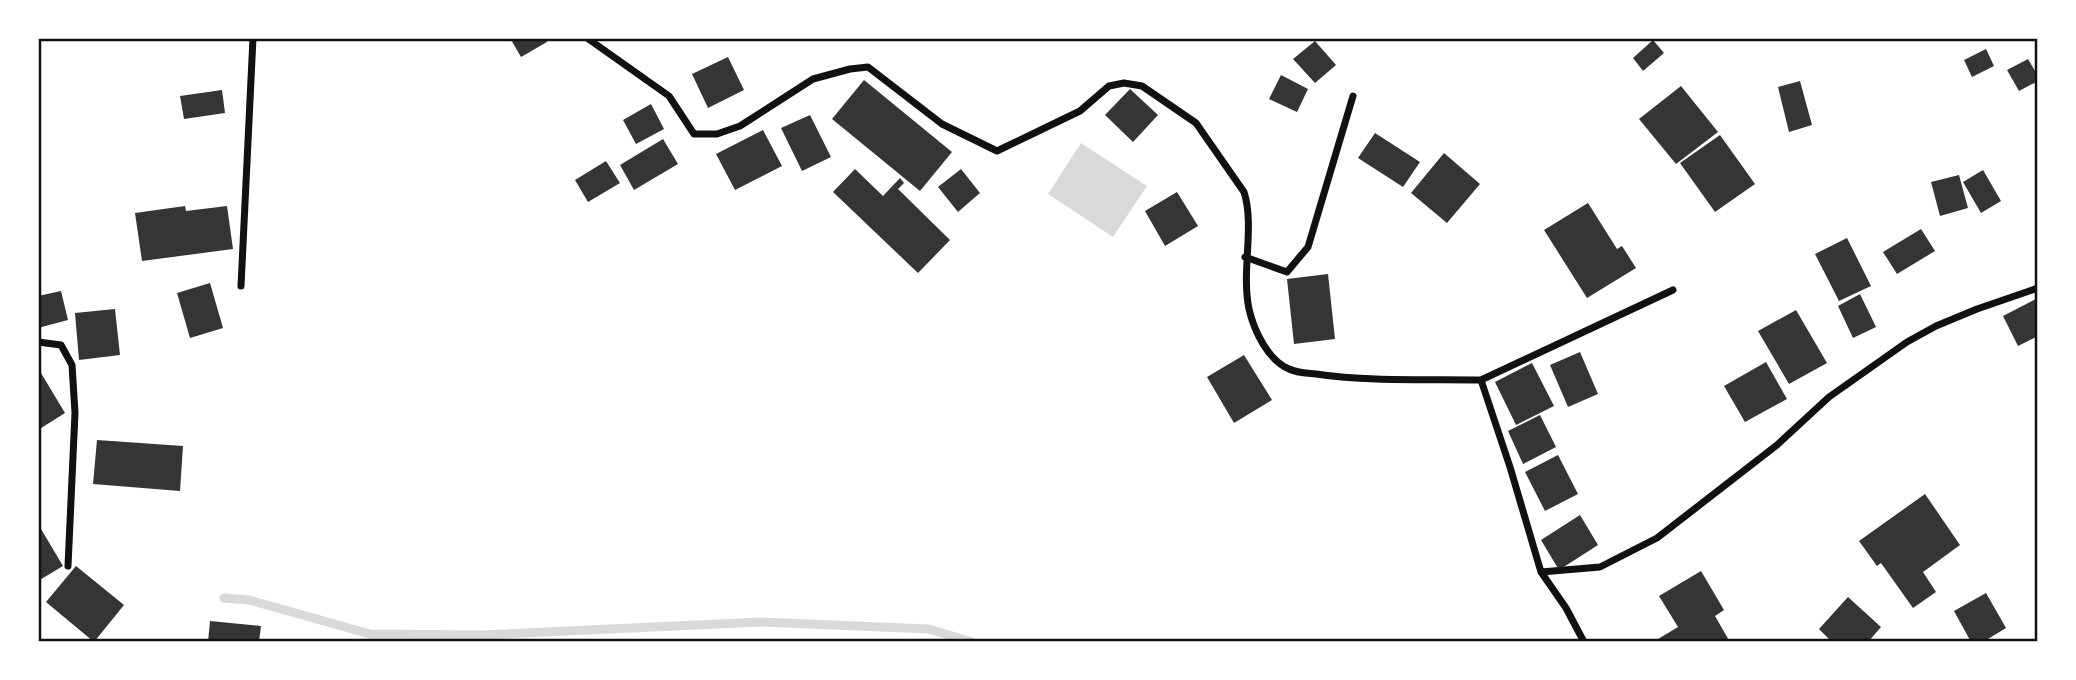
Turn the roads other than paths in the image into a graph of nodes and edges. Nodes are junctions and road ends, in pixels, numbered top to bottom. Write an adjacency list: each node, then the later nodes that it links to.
1 (253, 38): 5 (street)
2 (587, 38): 4 (street)
3 (1353, 96): 4 (street)
4 (1245, 257): 9 (street)
5 (241, 286)
6 (2038, 288): 11 (street)
7 (1673, 290): 9 (street)
8 (38, 342): 10 (street)
9 (1481, 380): 11 (street)
10 (68, 566)
11 (1541, 572): 12 (street)
12 (1584, 642)

